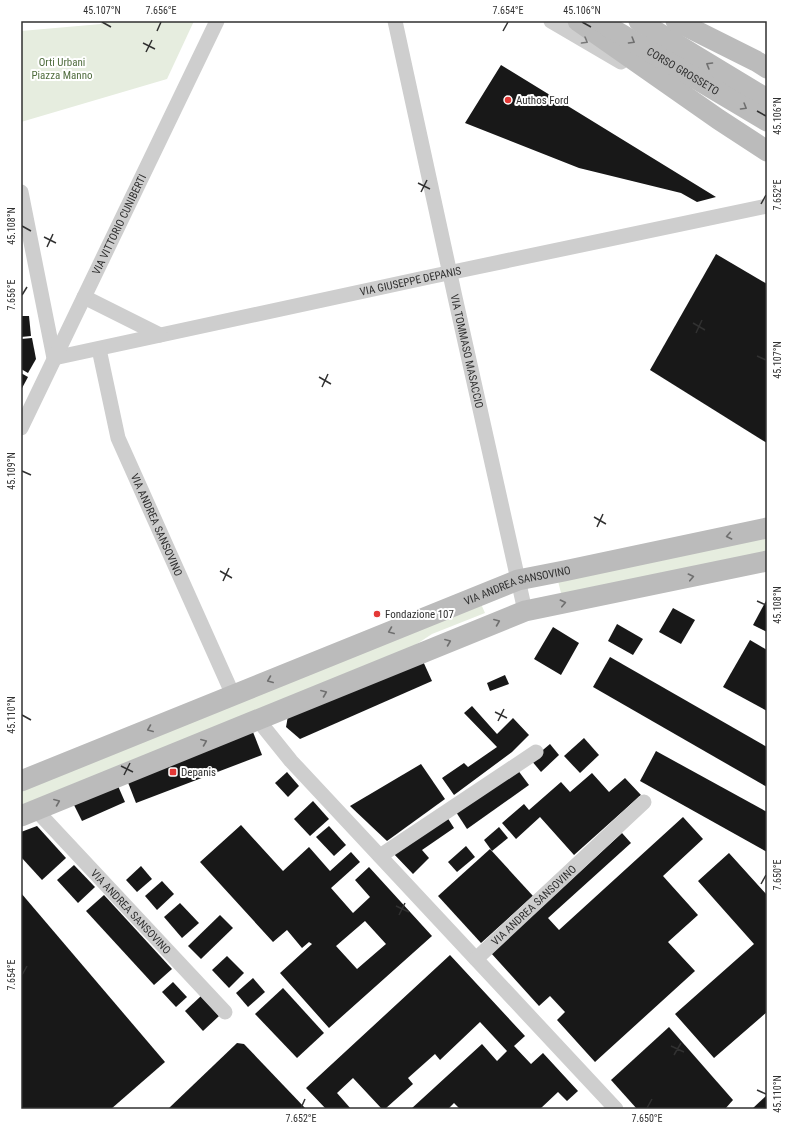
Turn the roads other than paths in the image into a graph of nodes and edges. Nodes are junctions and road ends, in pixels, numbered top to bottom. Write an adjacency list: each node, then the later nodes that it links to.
1 (217, 21): 17 (street, VIA VITTORIO CUNIBERTI)
2 (395, 21): 16 (street, VIA TOMMASO MASACCIO)
3 (551, 21): 11 (street, CORSO GROSSETO, one-way to 11)
4 (578, 21): 11 (main road, CORSO GROSSETO)
5 (599, 21): 12 (main road, CORSO GROSSETO, one-way to 12)
6 (639, 21): 10 (main road, CORSO GROSSETO, one-way to 6)
7 (676, 21): 9 (main road)
8 (692, 21): 9 (street)
9 (761, 64)
10 (767, 99)
11 (718, 119): 13 (main road, CORSO GROSSETO)
12 (767, 121)
13 (767, 151)
14 (21, 192): 20 (street)
15 (767, 206): 16 (street, VIA GIUSEPPE DEPANIS)
16 (450, 273): 18 (street, VIA GIUSEPPE DEPANIS); 24 (street, VIA TOMMASO MASACCIO)
17 (84, 297): 18 (street); 20 (street, VIA VITTORIO CUNIBERTI)
18 (160, 335): 19 (street, VIA GIUSEPPE DEPANIS)
19 (99, 349): 20 (street, VIA GIUSEPPE DEPANIS); 26 (street, VIA ANDREA SANSOVINO)
20 (54, 358): 21 (street, VIA VITTORIO CUNIBERTI)
21 (21, 428)
22 (767, 528): 24 (main road, VIA ANDREA SANSOVINO, one-way to 24)
23 (767, 561): 25 (main road, VIA ANDREA SANSOVINO, one-way to 23)
24 (518, 580): 25 (street, VIA TOMMASO MASACCIO); 26 (main road, VIA ANDREA SANSOVINO, one-way to 26)
25 (525, 611): 27 (main road, VIA ANDREA SANSOVINO, one-way to 25)
26 (233, 695): 29 (main road, VIA ANDREA SANSOVINO, one-way to 29)
27 (258, 720): 31 (main road, VIA ANDREA SANSOVINO, one-way to 27); 32 (street)
28 (536, 752): 32 (street)
29 (21, 781)
30 (644, 802): 33 (street, VIA ANDREA SANSOVINO)
31 (28, 813): 34 (street, VIA ANDREA SANSOVINO)
32 (380, 856): 33 (street)
33 (476, 959): 35 (street)
34 (225, 1012)
35 (616, 1109)

